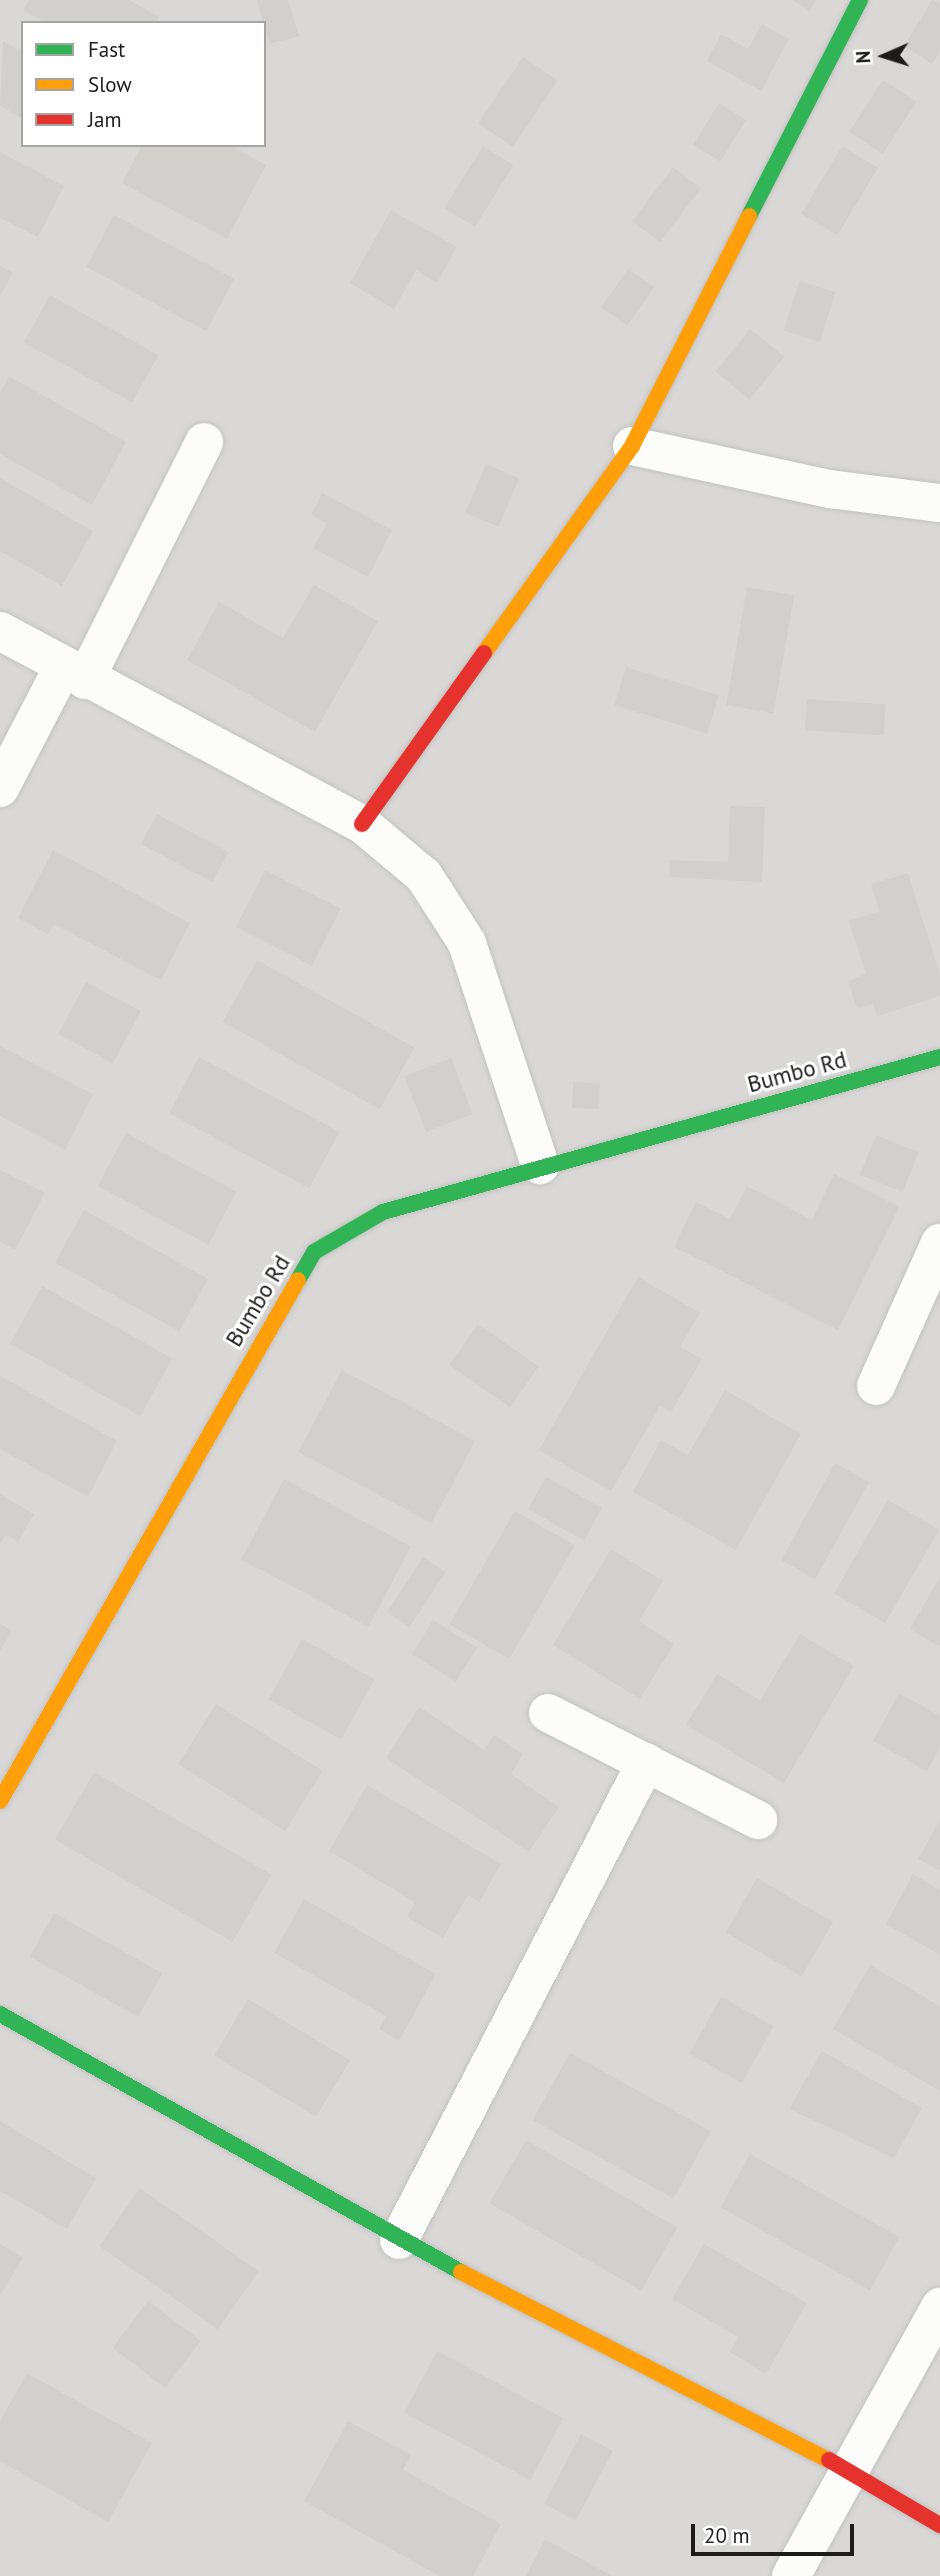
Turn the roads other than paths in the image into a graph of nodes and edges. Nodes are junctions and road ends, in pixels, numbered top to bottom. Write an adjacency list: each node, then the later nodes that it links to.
1 (860, 0): 3 (street)
2 (204, 442): 6 (street)
3 (632, 446): 4 (street); 8 (street)
4 (940, 503)
5 (0, 631): 6 (street)
6 (74, 673): 7 (street); 8 (street)
7 (0, 788)
8 (362, 824): 10 (street)
9 (938, 1063): 10 (street, Bumbo Rd)
10 (540, 1165): 15 (street, Bumbo Rd)
11 (940, 1243): 12 (street)
12 (876, 1386)
13 (548, 1713): 14 (street)
14 (646, 1762): 16 (street); 18 (street)
15 (5, 1778)
16 (758, 1820)
17 (0, 2014): 18 (street)
18 (399, 2240): 20 (street)
19 (940, 2307): 20 (street)
20 (848, 2470): 21 (street); 22 (street)
21 (940, 2525)
22 (791, 2576)

